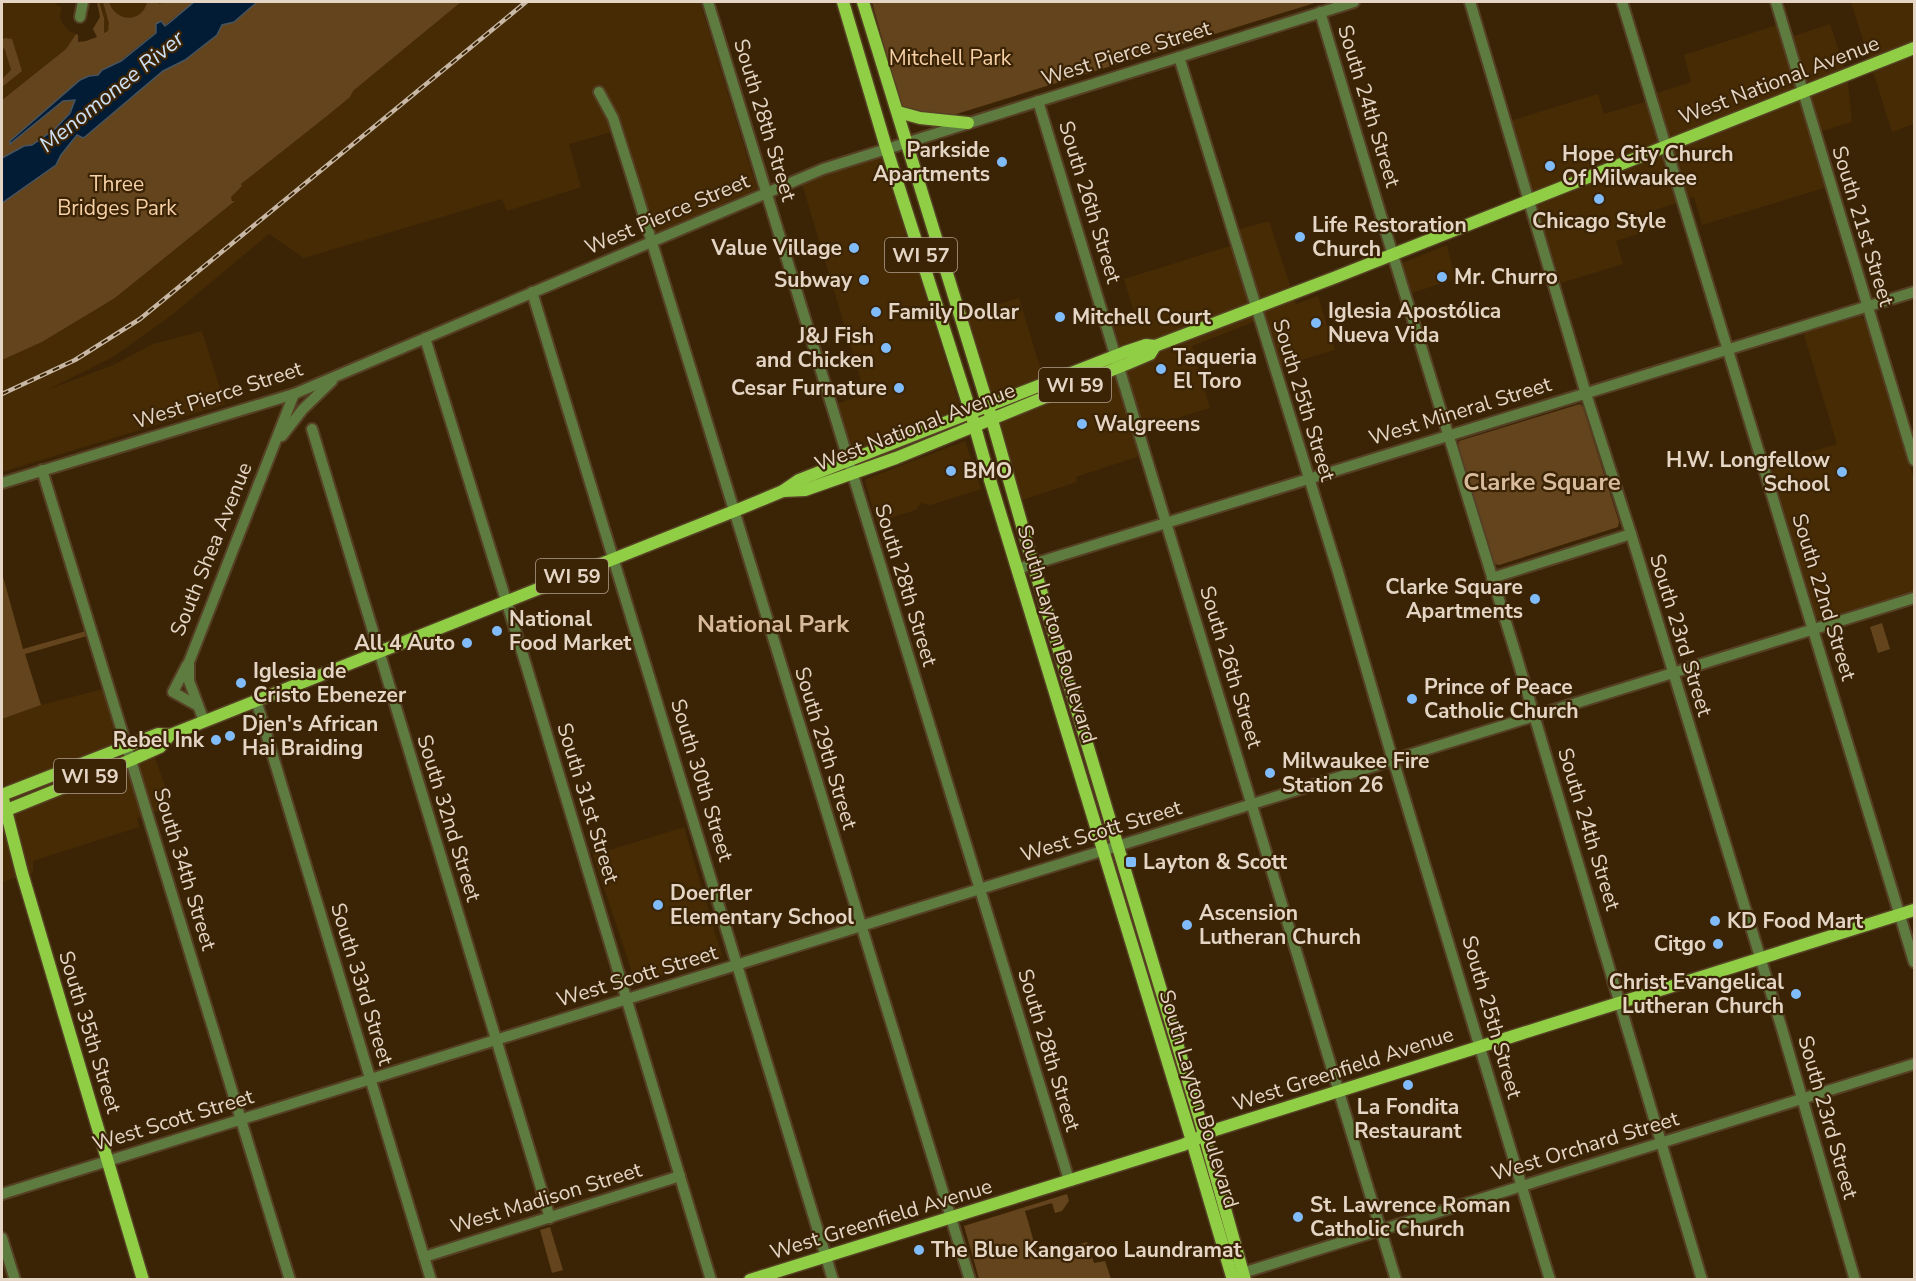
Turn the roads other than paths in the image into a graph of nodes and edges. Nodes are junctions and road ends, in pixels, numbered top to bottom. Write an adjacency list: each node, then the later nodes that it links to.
1 (83, 2): 10 (street)
2 (708, 2): 21 (street, South 28th Street)
3 (843, 2): 20 (main road, South Layton Boulevard / WI 57)
4 (863, 2): 16 (main road, South Layton Boulevard / WI 57)
5 (1354, 2): 9 (street, West Pierce Street)
6 (1470, 2): 22 (street, South 23rd Street)
7 (1622, 2): 19 (street, South 22nd Street)
8 (1776, 2): 14 (street, South 21st Street)
9 (1320, 12): 12 (street, West Pierce Street); 24 (street, South 24th Street)
10 (80, 17)
11 (1914, 48): 14 (main road, West National Avenue / WI 59)
12 (1179, 57): 15 (street, West Pierce Street); 29 (street, South 25th Street)
13 (599, 92): 23 (street, South 29th Street)
14 (1803, 92): 19 (main road, West National Avenue / WI 59); 28 (street, South 21st Street)
15 (1038, 101): 17 (street, West Pierce Street); 33 (street, South 26th Street)
16 (898, 112): 17 (main road); 18 (main road, South Layton Boulevard / WI 57)
17 (968, 123): 18 (street, West Pierce Street)
18 (907, 141): 20 (street, West Pierce Street); 30 (main road, South Layton Boulevard / WI 57)
19 (1665, 146): 22 (main road, West National Avenue / WI 59); 32 (street, South 22nd Street)
20 (886, 147): 21 (street, West Pierce Street); 25 (main road, South Layton Boulevard / WI 57)
21 (767, 194): 23 (street, West Pierce Street); 44 (street, South 28th Street)
22 (1530, 199): 24 (main road, West National Avenue / WI 59); 36 (street, South 23rd Street)
23 (650, 242): 26 (street, West Pierce Street); 51 (street, South 29th Street)
24 (1392, 254): 29 (main road, West National Avenue / WI 59); 42 (street, South 24th Street)
25 (930, 283): 30 (main road); 38 (main road, South Layton Boulevard / WI 57)
26 (532, 292): 31 (street, West Pierce Street); 54 (street, South 30th Street)
27 (1914, 292): 28 (street, West Mineral Street)
28 (1867, 307): 32 (street, West Mineral Street); 45 (street, South 21st Street)
29 (1255, 308): 33 (main road, West National Avenue / WI 59); 48 (street, South 25th Street)
30 (962, 321): 37 (main road, South Layton Boulevard / WI 57)
31 (425, 338): 34 (street, West Pierce Street); 59 (street, South 31st Street)
32 (1729, 350): 36 (street, West Mineral Street); 60 (street, South 22nd Street)
33 (1118, 361): 37 (main road, West National Avenue / WI 59); 39 (main road, West National Avenue / WI 59); 52 (street, South 26th Street)
34 (340, 375): 35 (street, West Pierce Street); 43 (street)
35 (294, 394): 43 (street, South Shea Avenue); 46 (street, West Pierce Street)
36 (1586, 394): 42 (street, West Mineral Street); 53 (street, South 23rd Street)
37 (988, 406): 38 (main road, West National Avenue / WI 59); 39 (main road, South Layton Boulevard / WI 57)
38 (971, 413): 40 (main road, South Layton Boulevard / WI 57); 44 (main road, West National Avenue / WI 59)
39 (992, 419): 40 (main road, West National Avenue / WI 59); 55 (main road, South Layton Boulevard)
40 (974, 426): 47 (main road, West National Avenue / WI 59); 56 (main road, South Layton Boulevard)
41 (312, 429): 61 (street, South 32nd Street)
42 (1448, 435): 48 (street, West Mineral Street); 57 (street, South 24th Street)
43 (273, 448): 62 (street, South Shea Avenue)
44 (848, 460): 47 (street, South 28th Street); 50 (main road, West National Avenue / WI 59)
45 (1914, 460)
46 (42, 470): 49 (street, West Pierce Street); 69 (street, South 34th Street)
47 (852, 473): 50 (main road, West National Avenue / WI 59); 77 (street, South 28th Street)
48 (1308, 478): 52 (street, West Mineral Street); 71 (street, South 25th Street)
49 (2, 483)
50 (783, 491): 51 (main road, West National Avenue / WI 59)
51 (734, 511): 54 (main road, West National Avenue / WI 59); 80 (street, South 29th Street)
52 (1167, 523): 55 (street, West Mineral Street); 73 (street, South 26th Street)
53 (1631, 534): 57 (street); 63 (street, South 23rd Street)
54 (613, 559): 59 (main road, West National Avenue / WI 59); 83 (street, South 30th Street)
55 (1033, 564): 56 (street, West Mineral Street); 75 (main road, South Layton Boulevard)
56 (1017, 569): 76 (main road, South Layton Boulevard)
57 (1492, 578): 66 (street, South 24th Street)
58 (1914, 598): 60 (street, West Scott Street)
59 (506, 602): 61 (main road, West National Avenue / WI 59); 84 (street, South 31st Street)
60 (1814, 630): 63 (street, West Scott Street); 79 (street, South 22nd Street)
61 (379, 652): 64 (main road, West National Avenue / WI 59); 86 (street, South 32nd Street)
62 (189, 662): 65 (street, South Shea Avenue); 65 (street)
63 (1672, 674): 66 (street, West Scott Street); 81 (street, South 23rd Street)
64 (256, 700): 67 (main road, West National Avenue / WI 59); 89 (street, South 33rd Street)
65 (198, 706): 67 (street, South Shea Avenue)
66 (1534, 716): 71 (street, West Scott Street); 85 (street, South 24th Street)
67 (204, 721): 68 (main road, West National Avenue / WI 59)
68 (170, 735): 69 (main road, West National Avenue / WI 59); 70 (main road, West National Avenue / WI 59)
69 (126, 746): 70 (street, South 34th Street); 72 (main road, West National Avenue / WI 59)
70 (131, 760): 74 (main road, West National Avenue / WI 59); 92 (street, South 34th Street)
71 (1393, 760): 73 (street, West Scott Street); 87 (street, South 25th Street)
72 (2, 795): 74 (main road, South 35th Street)
73 (1252, 804): 75 (street, West Scott Street); 90 (street, South 26th Street)
74 (4, 811): 96 (main road, South 35th Street)
75 (1119, 845): 76 (street, West Scott Street); 93 (main road, South Layton Boulevard)
76 (1102, 851): 77 (street, West Scott Street); 94 (main road, South Layton Boulevard)
77 (978, 889): 80 (street, West Scott Street); 98 (street, South 28th Street)
78 (1914, 910): 79 (main road, West Greenfield Avenue)
79 (1900, 914): 81 (main road, West Greenfield Avenue); 82 (street, South 22nd Street)
80 (860, 926): 83 (street, West Scott Street); 102 (street, South 29th Street)
81 (1760, 958): 85 (main road, West Greenfield Avenue); 91 (street, South 23rd Street)
82 (1914, 962)
83 (738, 964): 84 (street, West Scott Street); 105 (street, South 30th Street)
84 (626, 999): 86 (street, West Scott Street); 97 (street, South 31st Street)
85 (1619, 1002): 87 (main road, West Greenfield Avenue); 95 (street, South 24th Street)
86 (496, 1041): 89 (street, West Scott Street); 101 (street, South 32nd Street)
87 (1480, 1045): 90 (main road, West Greenfield Avenue); 99 (street, South 25th Street)
88 (1914, 1064): 91 (street, West Orchard Street)
89 (370, 1080): 92 (street, West Scott Street); 106 (street, South 33rd Street)
90 (1340, 1090): 93 (main road, West Greenfield Avenue); 103 (street, South 26th Street)
91 (1802, 1099): 95 (street, West Orchard Street); 119 (street, South 23rd Street)
92 (241, 1120): 96 (street, West Scott Street); 110 (street, South 34th Street)
93 (1204, 1135): 94 (main road, West Greenfield Avenue); 107 (main road, South Layton Boulevard)
94 (1192, 1141): 98 (main road, West Greenfield Avenue); 107 (main road, South Layton Boulevard)
95 (1662, 1144): 99 (street, West Orchard Street); 118 (street, South 24th Street)
96 (108, 1161): 100 (street, West Scott Street); 109 (main road, South 35th Street)
97 (680, 1176): 101 (street, West Madison Street); 112 (street, South 31st Street)
98 (1069, 1180): 102 (main road, West Greenfield Avenue)
99 (1522, 1186): 103 (street, West Orchard Street); 117 (street, South 25th Street)
100 (2, 1194)
101 (550, 1218): 106 (street, West Madison Street)
102 (951, 1218): 105 (main road, West Greenfield Avenue); 115 (street, South 29th Street)
103 (1381, 1229): 107 (street, West Orchard Street); 116 (street, South 26th Street)
104 (2, 1238): 108 (street)
105 (827, 1255): 113 (main road, West Greenfield Avenue); 114 (street, South 30th Street)
106 (424, 1257): 111 (street, South 33rd Street)
107 (1238, 1277)
108 (15, 1280)
109 (143, 1280)
110 (290, 1280)
111 (431, 1280)
112 (711, 1280)
113 (750, 1280)
114 (833, 1280)
115 (970, 1280)
116 (1396, 1280)
117 (1550, 1280)
118 (1702, 1280)
119 (1855, 1280)

